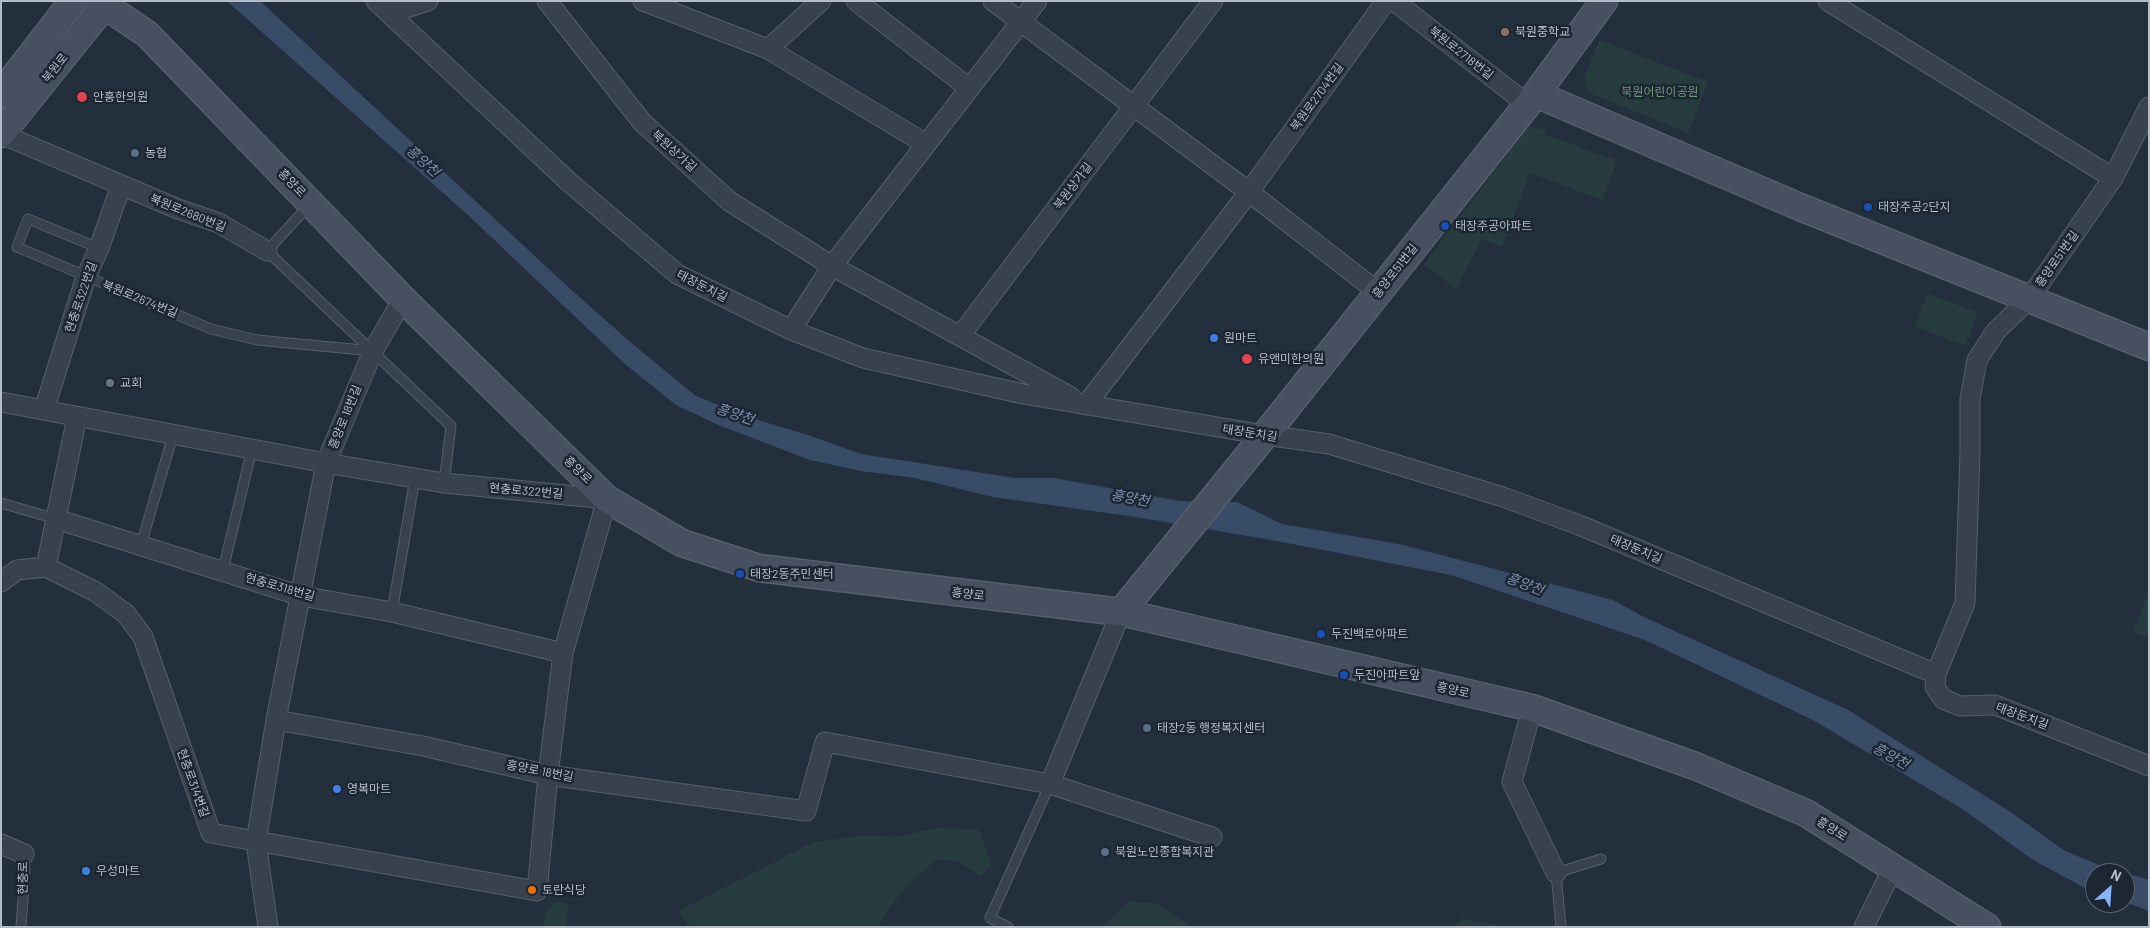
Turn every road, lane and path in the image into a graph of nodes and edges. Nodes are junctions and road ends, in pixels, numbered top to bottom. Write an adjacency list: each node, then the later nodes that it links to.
1 (73, 1): 20 (street)
2 (428, 1): 15 (street)
3 (547, 1): 32 (street, 북원상가길)
4 (643, 1): 18 (street)
5 (821, 1): 16 (street)
6 (856, 1): 19 (street)
7 (993, 1): 17 (street)
8 (1037, 1): 17 (street)
9 (1213, 1): 22 (street)
10 (1386, 1): 28 (street, 북원로2704번길)
11 (1394, 1): 21 (street, 북원로2718번길)
12 (1604, 1): 21 (street, 흥양로51번길)
13 (1828, 1): 26 (street)
14 (103, 3): 24 (street, 북원로); 29 (street, 흥양로)
15 (383, 7): 37 (street, 태장둔치길)
16 (802, 8): 18 (street)
17 (1021, 23): 19 (street); 22 (street)
18 (768, 49): 25 (street)
19 (969, 88): 25 (street)
20 (1, 94)
21 (1532, 99): 34 (street, 흥양로51번길); 36 (street)
22 (1132, 107): 28 (street); 38 (street, 북원상가길)
23 (2146, 118): 26 (street, 흥양로51번길)
24 (1, 134): 27 (street, 북원로2680번길)
25 (926, 144): 32 (street)
26 (2113, 178): 36 (street, 흥양로51번길)
27 (121, 186): 30 (street, 현충로322번길); 31 (street, 북원로2680번길)
28 (1249, 192): 34 (street); 42 (street)
29 (311, 203): 31 (lane); 35 (street, 흥양로)
30 (99, 248): 33 (street, 현충로322번길); 33 (lane, 북원로2674번길)
31 (267, 251): 40 (lane, 북원로2680번길)
32 (832, 266): 37 (street); 38 (street, 북원상가길)
33 (86, 277): 40 (lane, 북원로2674번길); 43 (street, 현충로322번길)
34 (1378, 292): 46 (street, 흥양로51번길)
35 (403, 299): 40 (street, 흥양로 18번길); 51 (street, 흥양로)
36 (2029, 299): 39 (street, 흥양로51번길); 62 (street)
37 (791, 330): 42 (street, 태장둔치길)
38 (960, 336): 42 (street, 북원상가길)
39 (2149, 347)
40 (373, 351): 48 (street, 흥양로 18번길); 50 (lane)
41 (1, 402): 43 (street, 현충로322번길)
42 (1086, 405): 46 (street, 태장둔치길)
43 (44, 410): 44 (street, 현충로322번길)
44 (77, 417): 45 (street, 현충로322번길); 53 (street)
45 (173, 435): 47 (street, 현충로322번길); 54 (lane)
46 (1259, 442): 60 (street, 흥양로51번길); 62 (street, 태장둔치길)
47 (252, 448): 48 (street, 현충로322번길); 56 (lane)
48 (326, 463): 49 (street, 현충로322번길); 58 (street, 흥양로 18번길)
49 (414, 478): 50 (street, 현충로322번길); 59 (lane)
50 (444, 483): 51 (street, 현충로322번길)
51 (607, 499): 60 (street, 흥양로); 61 (street)
52 (1, 503): 53 (lane, 현충로318번길)
53 (56, 519): 54 (street, 현충로318번길); 55 (street)
54 (141, 545): 56 (street, 현충로318번길)
55 (46, 567): 57 (street); 69 (street, 현충로314번길)
56 (223, 570): 58 (street, 현충로318번길)
57 (1, 582)
58 (301, 596): 59 (street, 현충로318번길); 64 (street, 흥양로 18번길)
59 (392, 612): 61 (street, 현충로318번길)
60 (1121, 612): 63 (street, 흥양로); 67 (street)
61 (563, 654): 66 (street)
62 (1936, 674): 65 (street, 태장둔치길)
63 (1532, 708): 73 (street, 흥양로); 74 (street)
64 (276, 720): 66 (street, 흥양로 18번길); 69 (street, 흥양로 18번길)
65 (2149, 766)
66 (548, 775): 67 (street, 흥양로 18번길); 69 (street, 현충로314번길)
67 (1050, 784): 68 (street); 77 (lane)
68 (1212, 837)
69 (256, 842): 76 (street, 흥양로 18번길)
70 (1, 844): 71 (street, 현충로)
71 (24, 854): 75 (lane, 현충로)
72 (1601, 858): 74 (lane)
73 (1893, 868): 79 (street); 80 (street, 흥양로)
74 (1556, 873): 78 (lane)
75 (21, 927)
76 (268, 927)
77 (1008, 927)
78 (1561, 927)
79 (1864, 927)
80 (1987, 927)

